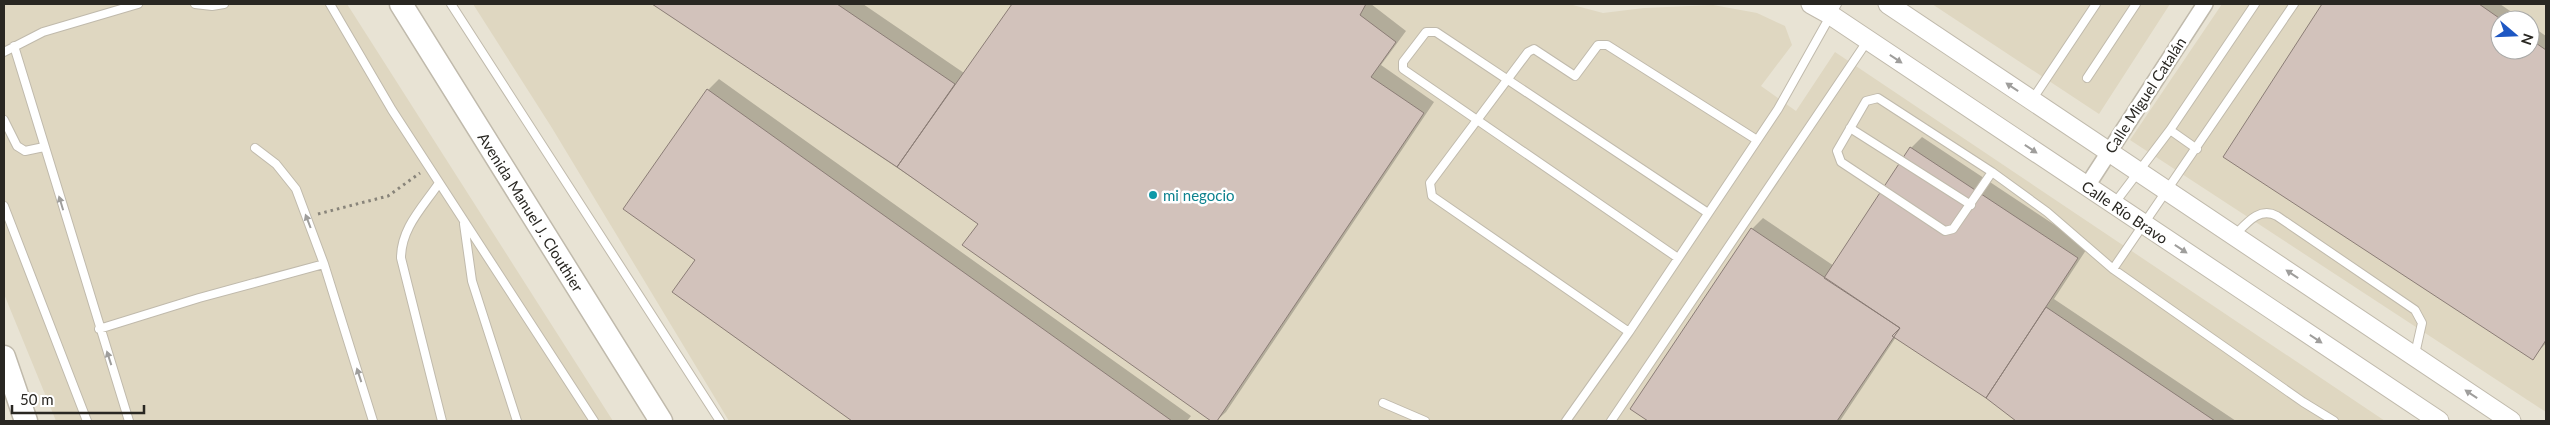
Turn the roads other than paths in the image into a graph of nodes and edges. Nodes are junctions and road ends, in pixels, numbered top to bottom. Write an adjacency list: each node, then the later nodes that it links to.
1 (138, 4): 16 (lane)
2 (195, 4): 3 (lane)
3 (224, 4)
4 (330, 4): 32 (lane)
5 (401, 4): 57 (main road, Avenida Manuel J. Clouthier)
6 (452, 4): 58 (lane)
7 (1811, 4): 14 (street, Calle Río Bravo)
8 (1888, 4): 20 (street, one-way to 8)
9 (2096, 4): 20 (lane)
10 (2136, 4): 18 (lane)
11 (2205, 4): 29 (street, Calle Miguel Catalán)
12 (2255, 4): 24 (lane)
13 (2294, 4): 28 (lane)
14 (1833, 9): 15 (street, Calle Río Bravo); 25 (lane)
15 (1868, 40): 33 (street, Calle Río Bravo, one-way to 33); 61 (lane)
16 (14, 46): 17 (lane); 26 (lane)
17 (4, 52)
18 (2087, 78)
19 (1508, 79): 22 (lane); 22 (lane); 25 (lane); 38 (lane)
20 (2032, 100): 29 (street)
21 (4, 120): 26 (lane)
22 (1477, 121): 42 (lane); 46 (lane)
23 (1850, 128): 31 (lane); 35 (lane); 35 (lane)
24 (2170, 130): 28 (lane); 30 (lane)
25 (1757, 140): 38 (lane)
26 (44, 147): 45 (lane, one-way to 26)
27 (255, 148): 43 (lane, one-way to 27)
28 (2197, 149): 34 (lane)
29 (2108, 151): 30 (street); 33 (street, Calle Miguel Catalán)
30 (2138, 171): 34 (street); 36 (lane)
31 (1992, 172): 35 (lane); 44 (lane)
32 (439, 183): 39 (lane); 54 (lane)
33 (2087, 186): 36 (street, Calle Río Bravo)
34 (2168, 191): 40 (lane); 41 (street)
35 (1971, 204)
36 (2114, 204): 40 (street, Calle Río Bravo)
37 (4, 206): 51 (lane)
38 (1708, 213): 42 (lane)
39 (464, 222): 55 (lane); 56 (lane)
40 (2144, 224): 44 (lane); 63 (street, Calle Río Bravo, one-way to 63)
41 (2234, 236): 47 (street, one-way to 41); 47 (lane)
42 (1678, 258): 46 (lane)
43 (324, 264): 45 (lane); 53 (lane, one-way to 43)
44 (2114, 269): 62 (lane)
45 (99, 329): 52 (lane, one-way to 45)
46 (1629, 332): 60 (lane)
47 (2414, 356): 64 (street, one-way to 47)
48 (4, 358): 50 (main road)
49 (1383, 402): 59 (lane)
50 (26, 421)
51 (86, 421)
52 (129, 421)
53 (374, 421)
54 (442, 421)
55 (517, 421)
56 (594, 421)
57 (661, 421)
58 (720, 421)
59 (1425, 421)
60 (1566, 421)
61 (1611, 421)
62 (2334, 421)
63 (2439, 421)
64 (2511, 421)

